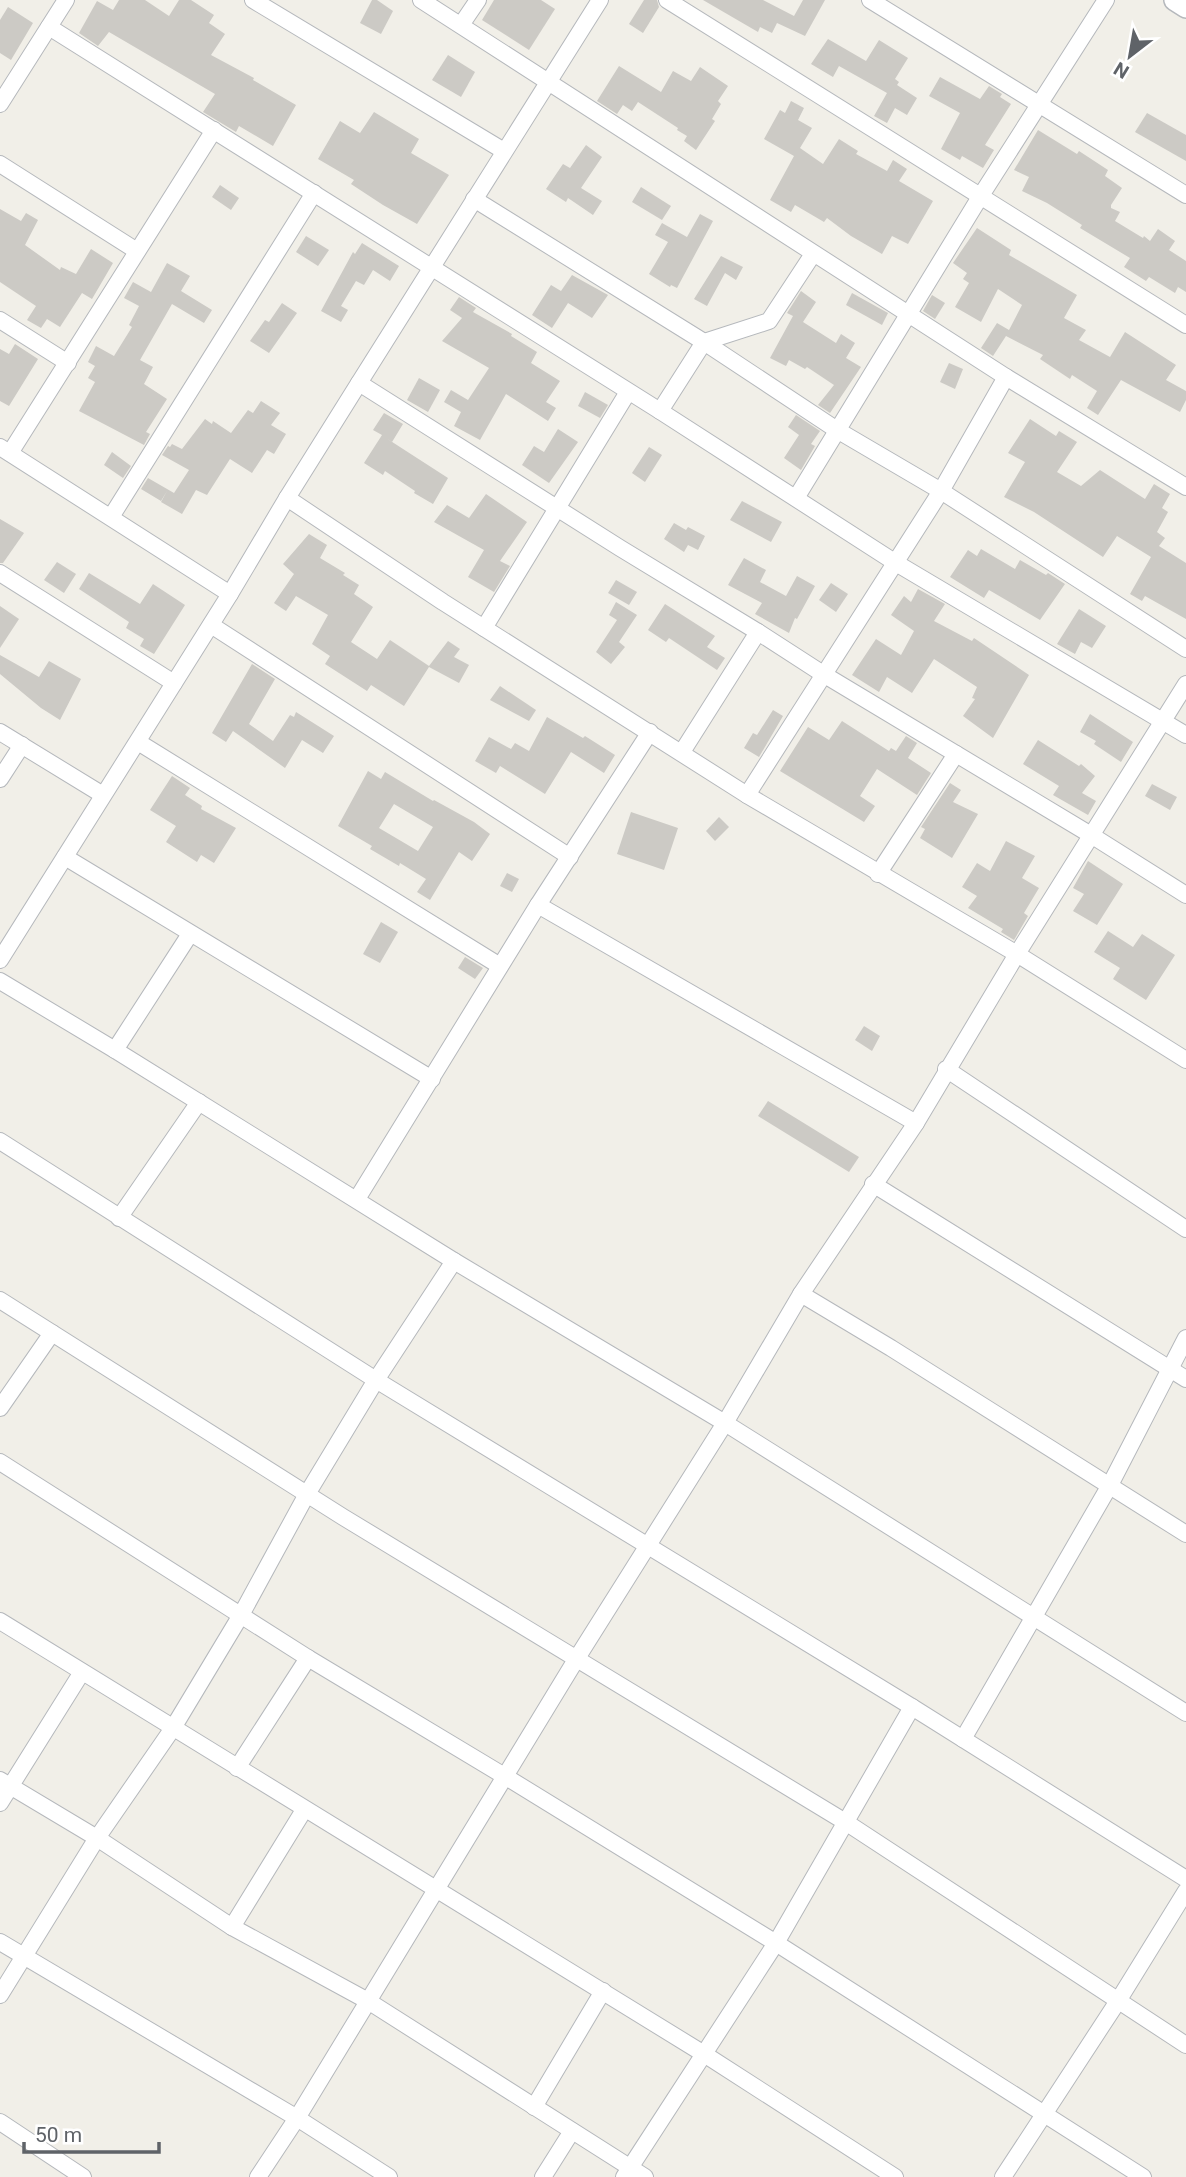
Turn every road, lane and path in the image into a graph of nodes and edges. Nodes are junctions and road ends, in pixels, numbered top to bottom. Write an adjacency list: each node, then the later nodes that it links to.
1 (253, 0): 17 (street)
2 (421, 0): 11 (street)
3 (478, 0): 11 (street)
4 (600, 0): 13 (street)
5 (667, 0): 21 (street)
6 (870, 0): 15 (street)
7 (1106, 0): 15 (street)
8 (1175, 0): 10 (street)
9 (59, 3): 12 (street)
10 (1186, 7)
11 (461, 25): 13 (street)
12 (49, 27): 14 (street); 16 (street)
13 (549, 82): 17 (street); 24 (street)
14 (0, 104)
15 (1038, 105): 20 (street); 21 (street)
16 (214, 130): 19 (street); 23 (street)
17 (504, 151): 22 (street)
18 (0, 164): 23 (street)
19 (314, 193): 25 (street); 42 (street)
20 (1186, 195)
21 (980, 197): 26 (street); 28 (street)
22 (474, 199): 25 (street); 29 (street)
23 (136, 251): 30 (street)
24 (813, 254): 26 (street); 29 (street)
25 (432, 268): 32 (street); 33 (street)
26 (909, 314): 31 (street); 35 (street)
27 (0, 320): 30 (street)
28 (1186, 325)
29 (704, 342): 34 (street); 35 (street)
30 (68, 363): 36 (street)
31 (1006, 377): 37 (street); 38 (street)
32 (359, 383): 39 (street); 41 (street)
33 (628, 392): 34 (street); 41 (street)
34 (660, 411): 40 (street)
35 (837, 430): 38 (street); 40 (street)
36 (5, 450): 42 (street)
37 (1186, 487)
38 (941, 491): 43 (street); 49 (street)
39 (287, 498): 45 (street); 47 (street)
40 (796, 498): 43 (street)
41 (558, 508): 47 (street); 48 (street)
42 (111, 517): 45 (street)
43 (896, 563): 50 (street); 53 (street)
44 (0, 573): 51 (street)
45 (230, 594): 46 (street)
46 (211, 625): 51 (street); 65 (street)
47 (484, 628): 55 (street)
48 (758, 632): 50 (street); 59 (street)
49 (1186, 649)
50 (823, 674): 60 (street); 63 (street)
51 (174, 683): 57 (street)
52 (1186, 684): 53 (street)
53 (1163, 721): 56 (street); 64 (street)
54 (0, 732): 58 (street)
55 (650, 732): 59 (street); 65 (street)
56 (1186, 735)
57 (138, 742): 62 (street); 73 (street)
58 (22, 745): 61 (street); 62 (street)
59 (682, 752): 63 (street)
60 (956, 754): 64 (street); 67 (street)
61 (0, 779)
62 (103, 795): 66 (street)
63 (747, 795): 67 (street)
64 (1091, 835): 68 (street); 71 (street)
65 (569, 857): 69 (street)
66 (65, 858): 70 (street); 72 (street)
67 (878, 874): 71 (street)
68 (1186, 895)
69 (538, 905): 73 (street); 80 (street)
70 (190, 934): 75 (street); 78 (street)
71 (1017, 954): 76 (street); 77 (street)
72 (0, 960)
73 (500, 966): 78 (street)
74 (0, 981): 75 (street)
75 (116, 1050): 79 (street)
76 (1186, 1060)
77 (946, 1069): 80 (street); 85 (street)
78 (432, 1079): 83 (street)
79 (199, 1101): 83 (street); 84 (street)
80 (916, 1123): 82 (street)
81 (0, 1141): 84 (street)
82 (873, 1184): 87 (street); 91 (street)
83 (357, 1199): 86 (street)
84 (119, 1218): 93 (street)
85 (1186, 1229)
86 (454, 1261): 93 (street); 95 (street)
87 (801, 1294): 95 (street); 97 (street)
88 (0, 1300): 89 (street)
89 (52, 1333): 94 (street); 98 (street)
90 (1186, 1338): 91 (street)
91 (1171, 1369): 92 (street); 97 (street)
92 (1186, 1379)
93 (376, 1380): 98 (street); 100 (street)
94 (0, 1408)
95 (725, 1423): 100 (street); 102 (street)
96 (0, 1462): 101 (street)
97 (1110, 1485): 99 (street); 102 (street)
98 (307, 1494): 101 (street); 105 (street)
99 (1186, 1534)
100 (647, 1546): 105 (street); 107 (street)
101 (241, 1615): 104 (street); 109 (street)
102 (1033, 1617): 108 (street); 110 (street)
103 (0, 1621): 106 (street)
104 (308, 1658): 111 (street); 112 (street)
105 (577, 1658): 112 (street); 116 (street)
106 (82, 1672): 109 (street); 113 (street)
107 (912, 1707): 110 (street); 116 (street)
108 (1186, 1713)
109 (173, 1728): 111 (street); 117 (street)
110 (963, 1739): 118 (street)
111 (237, 1768): 115 (street)
112 (506, 1777): 119 (street); 123 (street)
113 (5, 1783): 114 (street); 117 (street)
114 (0, 1804)
115 (304, 1810): 119 (street); 121 (street)
116 (847, 1823): 123 (street); 128 (street)
117 (97, 1838): 121 (street); 124 (street)
118 (1186, 1879)
119 (437, 1889): 125 (street); 127 (street)
120 (1186, 1891): 128 (street)
121 (232, 1927): 127 (street)
122 (0, 1942): 124 (street)
123 (776, 1944): 130 (street); 132 (street)
124 (24, 1957): 126 (street); 133 (street)
125 (603, 1992): 130 (street); 131 (street)
126 (0, 1995)
127 (368, 2001): 131 (street); 133 (street)
128 (1118, 2001): 129 (street); 132 (street)
129 (1186, 2045)
130 (704, 2054): 136 (street); 142 (street)
131 (534, 2107): 135 (street)
132 (1043, 2113): 143 (street); 144 (street)
133 (297, 2118): 138 (street); 139 (street)
134 (0, 2122): 137 (street)
135 (572, 2131): 136 (street); 140 (street)
136 (627, 2172): 141 (street)
137 (82, 2177)
138 (258, 2177)
139 (389, 2177)
140 (543, 2177)
141 (645, 2177)
142 (895, 2177)
143 (1003, 2177)
144 (1143, 2177)

